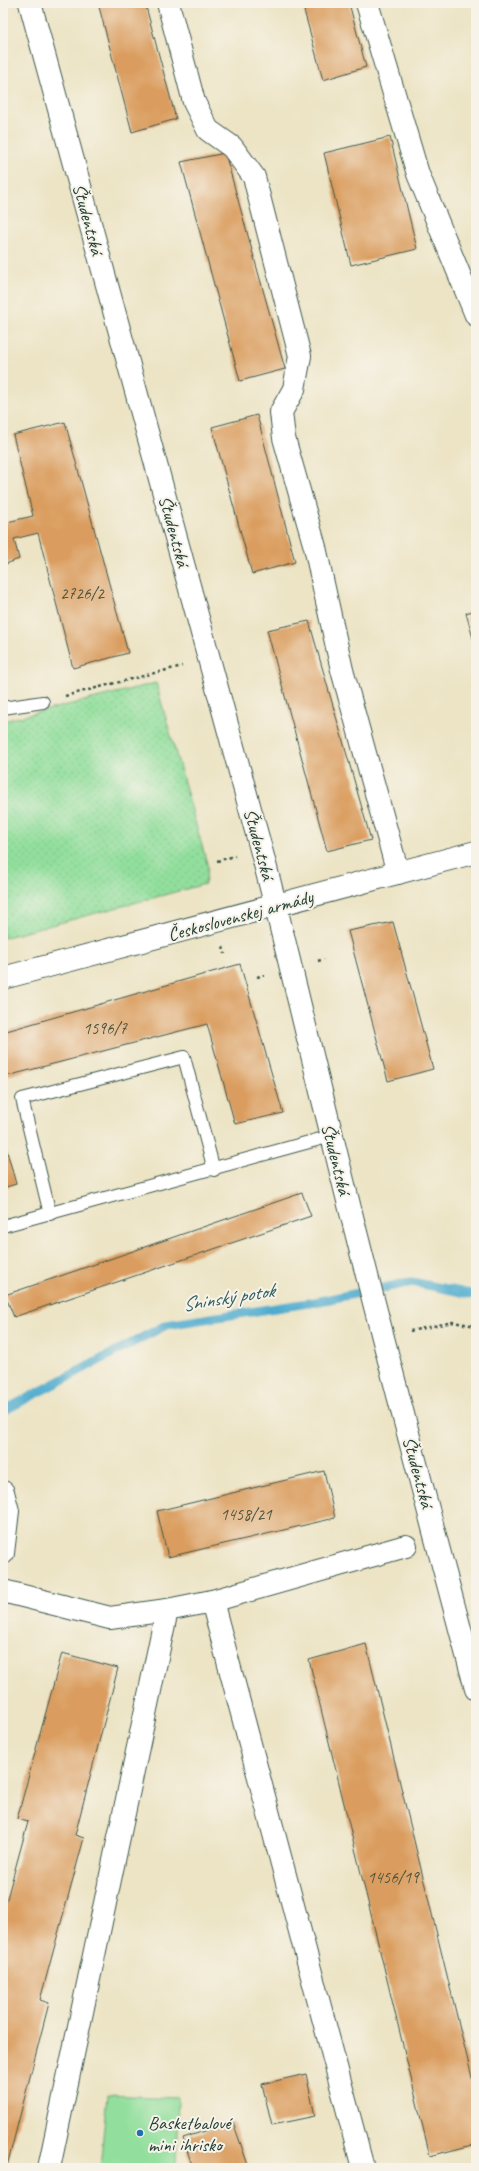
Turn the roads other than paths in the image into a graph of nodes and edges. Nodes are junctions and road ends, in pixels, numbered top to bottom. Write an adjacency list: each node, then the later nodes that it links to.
1 (30, 3): 9 (street, Študentská)
2 (168, 3): 8 (street)
3 (367, 3): 4 (street)
4 (476, 315)
5 (43, 702): 6 (lane)
6 (3, 708)
7 (476, 852): 8 (street, Československej armády)
8 (398, 873): 9 (street, Československej armády)
9 (276, 906): 10 (street, Československej armády); 11 (street, Študentská)
10 (3, 978)
11 (331, 1136): 12 (lane); 21 (street, Študentská)
12 (214, 1170): 13 (lane); 13 (lane)
13 (50, 1214): 14 (lane)
14 (3, 1226)
15 (3, 1492): 17 (street)
16 (406, 1546): 19 (street)
17 (3, 1553)
18 (3, 1591): 20 (street)
19 (212, 1601): 20 (street); 23 (street)
20 (167, 1610): 22 (street)
21 (476, 1689)
22 (49, 2168)
23 (363, 2168)

